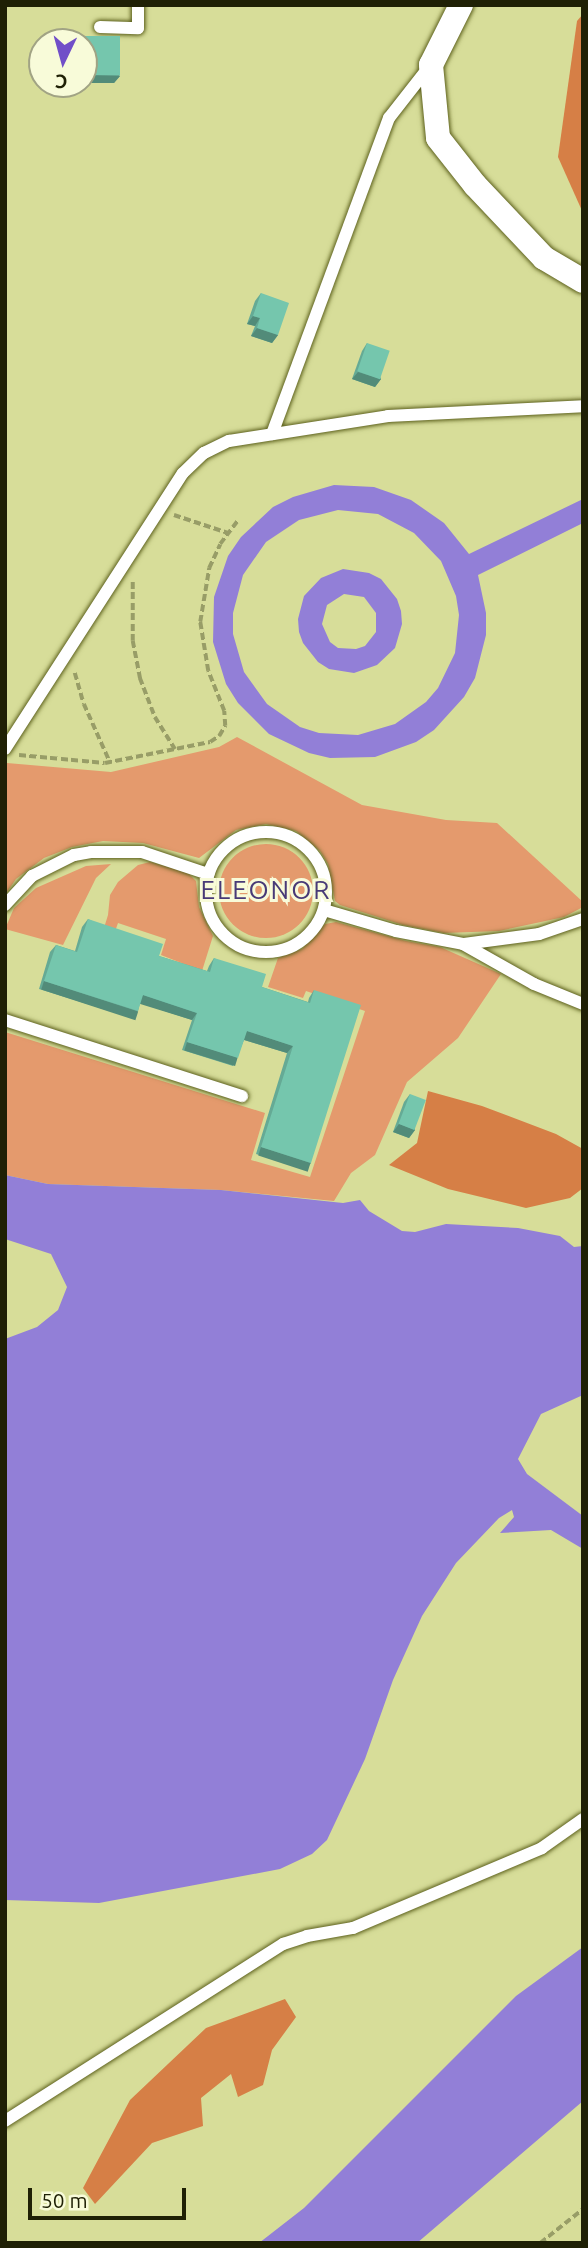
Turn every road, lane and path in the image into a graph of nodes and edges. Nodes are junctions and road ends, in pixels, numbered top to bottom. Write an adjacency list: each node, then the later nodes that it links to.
1 (138, 5): 3 (lane)
2 (461, 5): 4 (street)
3 (100, 27)
4 (431, 65): 5 (street); 7 (lane)
5 (583, 281)
6 (583, 406): 7 (lane)
7 (272, 434): 8 (lane)
8 (159, 510): 10 (path); 12 (lane)
9 (238, 520): 10 (path)
10 (228, 533): 13 (path)
11 (134, 574): 13 (path)
12 (69, 649): 14 (lane); 15 (path)
13 (175, 750): 15 (path)
14 (11, 752): 15 (path)
15 (110, 762)
16 (208, 874): 17 (lane); 18 (lane); 18 (lane)
17 (5, 905)
18 (324, 910): 20 (lane)
19 (583, 919): 20 (lane)
20 (463, 944): 21 (lane)
21 (583, 1004)
22 (5, 1020): 23 (lane)
23 (242, 1096)
24 (583, 1819): 25 (lane)
25 (5, 2121)
26 (583, 2209): 27 (path)
27 (540, 2243)

